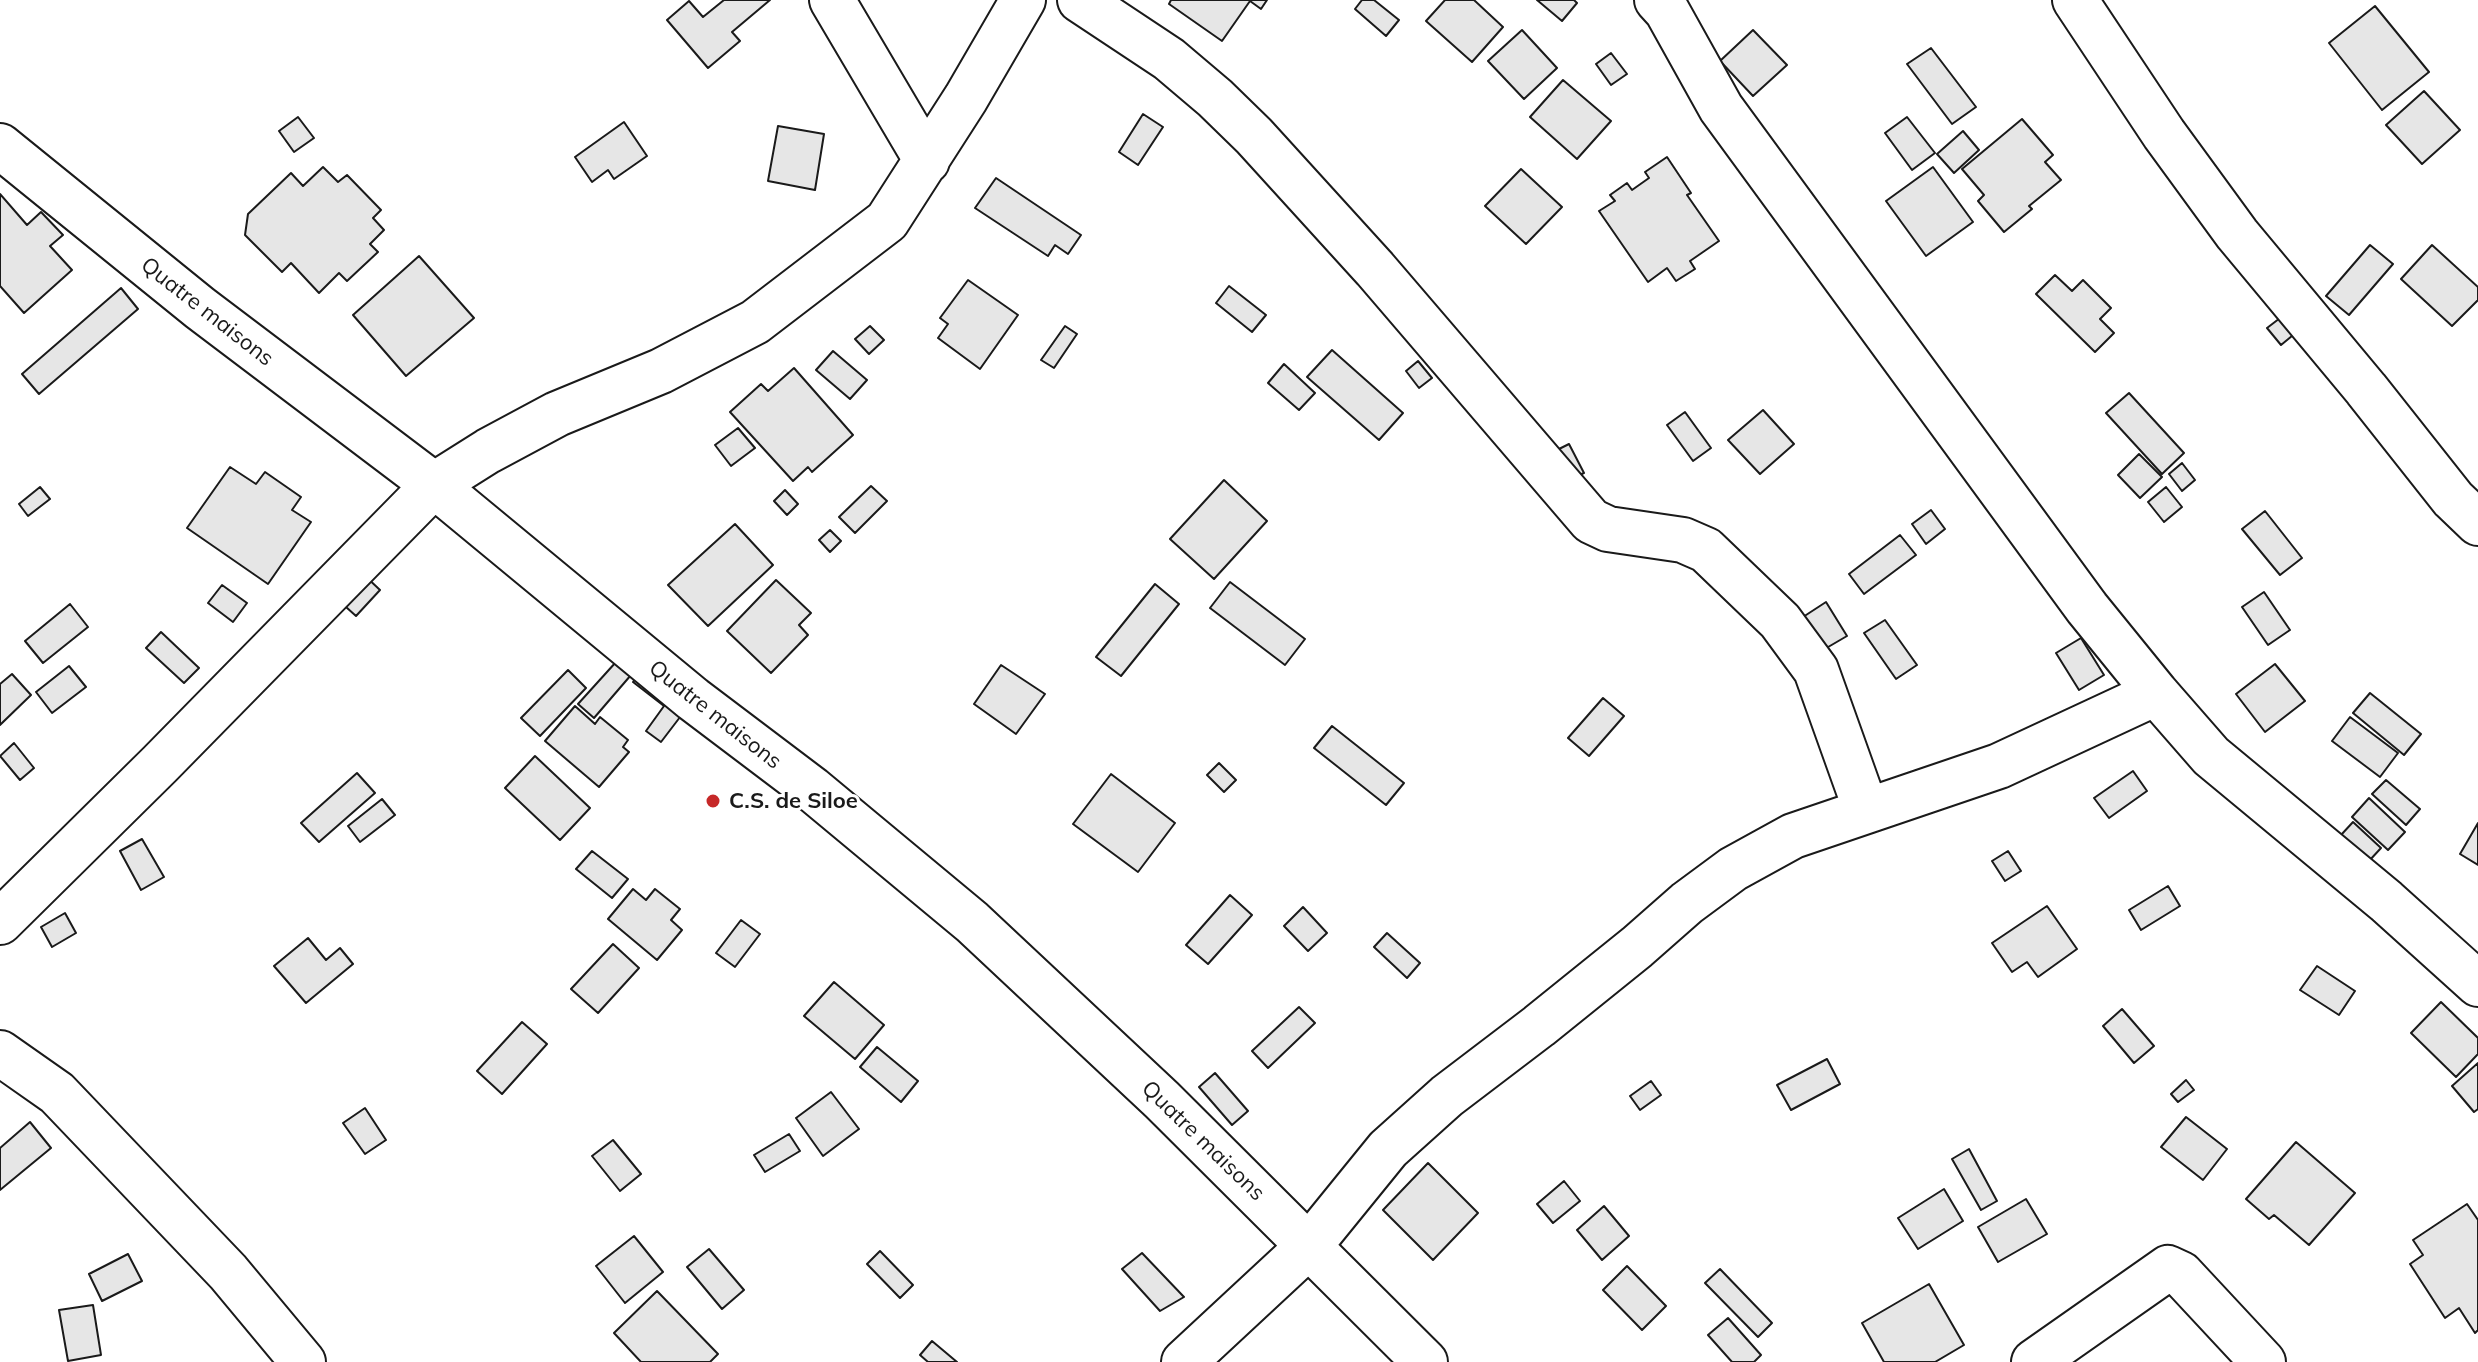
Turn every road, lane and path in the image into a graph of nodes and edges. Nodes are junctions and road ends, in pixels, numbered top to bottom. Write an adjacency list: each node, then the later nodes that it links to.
1 (832, 0): 7 (street)
2 (1023, 0): 7 (street)
3 (1080, 0): 11 (street)
4 (1657, 0): 10 (street)
5 (2075, 0): 9 (street)
6 (0, 146): 8 (street, Quatre maisons)
7 (927, 161): 8 (street)
8 (434, 485): 12 (street); 15 (street, Quatre maisons)
9 (2470, 497)
10 (2156, 693): 11 (street); 13 (street)
11 (1866, 810): 15 (street)
12 (0, 922)
13 (2478, 984)
14 (0, 1053): 16 (street)
15 (1310, 1245): 17 (street); 18 (street, Quatre maisons)
16 (303, 1362)
17 (1184, 1362)
18 (1425, 1362)
19 (2034, 1362): 20 (street)
20 (2263, 1362)

